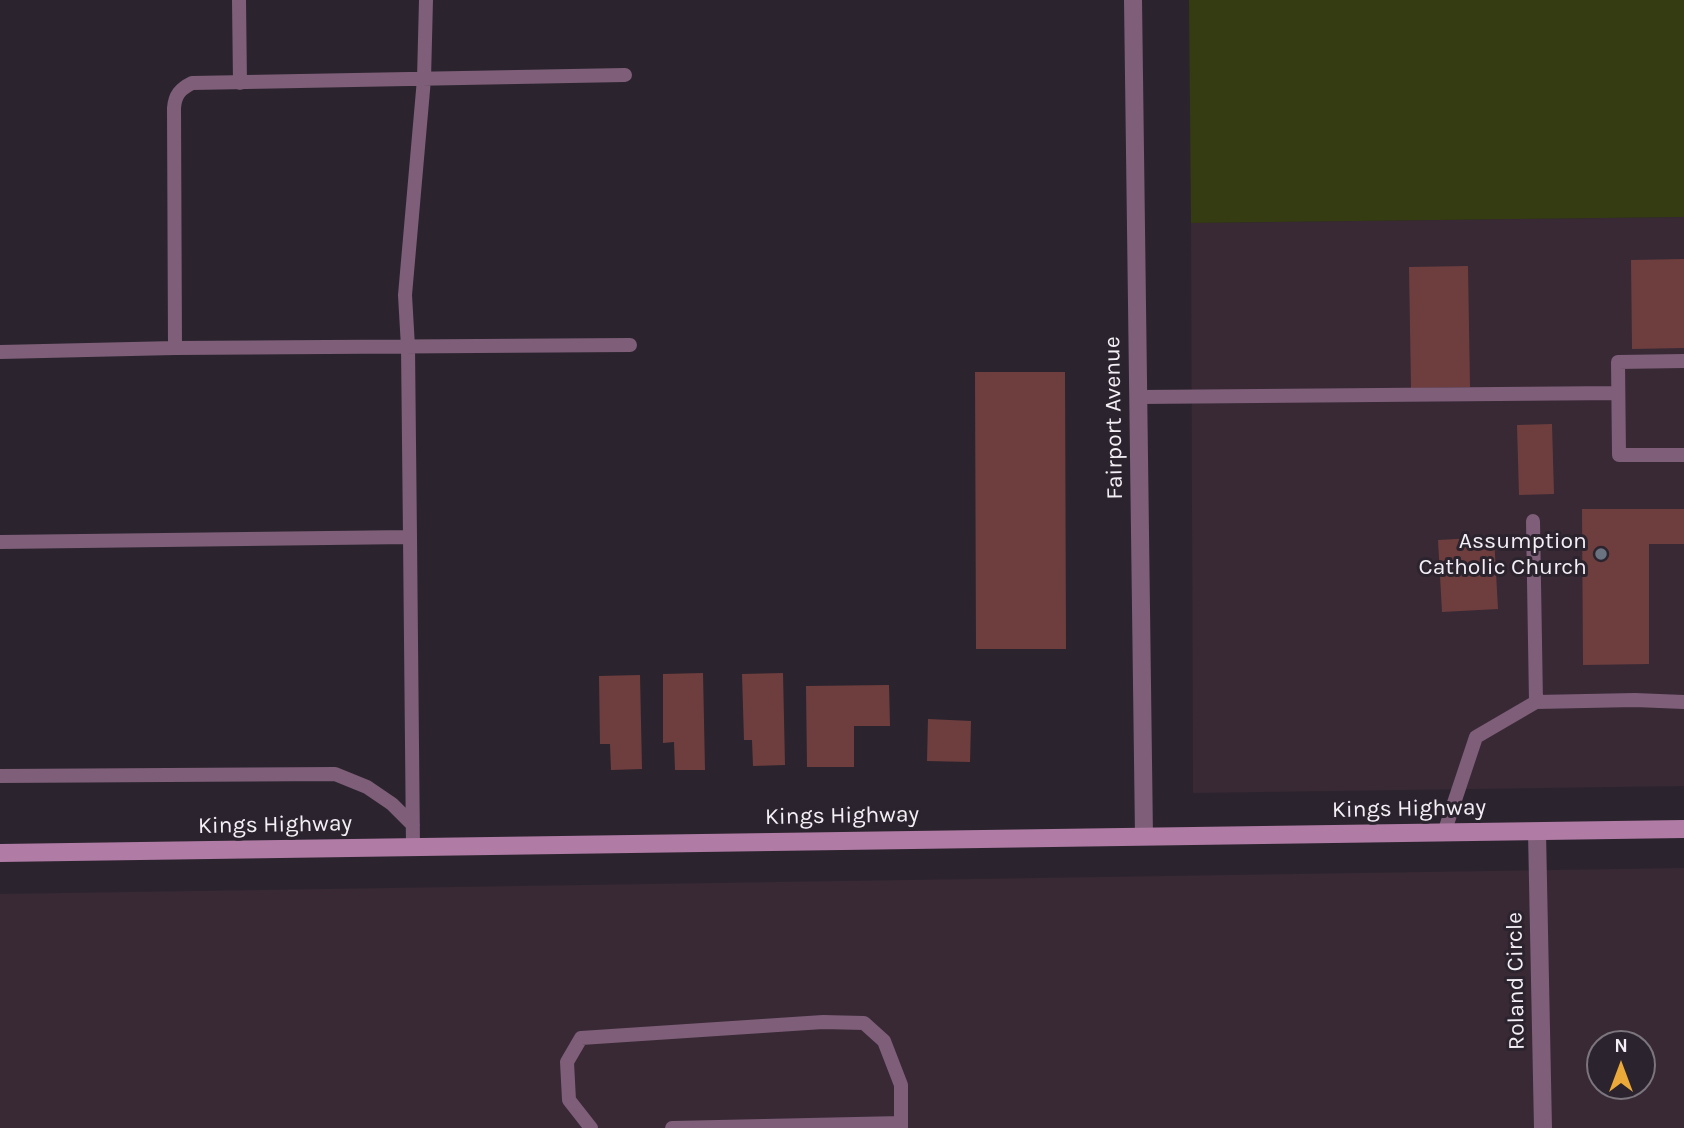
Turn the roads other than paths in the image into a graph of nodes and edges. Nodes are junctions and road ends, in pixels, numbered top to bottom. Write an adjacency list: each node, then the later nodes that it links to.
1 (239, 0): 6 (lane)
2 (426, 0): 5 (lane)
3 (1133, 0): 13 (street, Fairport Avenue)
4 (625, 75): 5 (lane)
5 (424, 79): 6 (lane); 8 (lane)
6 (240, 83): 9 (lane)
7 (630, 345): 8 (lane)
8 (408, 347): 9 (lane); 16 (lane)
9 (175, 348): 10 (lane)
10 (0, 352)
11 (1684, 360): 12 (lane)
12 (1618, 393): 13 (lane); 14 (lane)
13 (1139, 397): 25 (street, Fairport Avenue)
14 (1684, 455)
15 (1533, 522): 18 (lane)
16 (410, 537): 17 (lane); 21 (lane)
17 (0, 542)
18 (1536, 702): 19 (lane); 24 (lane)
19 (1684, 702)
20 (0, 776): 21 (lane)
21 (413, 825): 26 (lane)
22 (1684, 829): 23 (street, Kings Highway)
23 (1537, 832): 24 (street, Kings Highway); 31 (street, Roland Circle)
24 (1444, 833): 25 (street, Kings Highway)
25 (1144, 836): 26 (street, Kings Highway)
26 (413, 848): 27 (street, Kings Highway)
27 (0, 853)
28 (901, 1125): 29 (lane); 30 (lane)
29 (591, 1128)
30 (672, 1128)
31 (1543, 1128)

